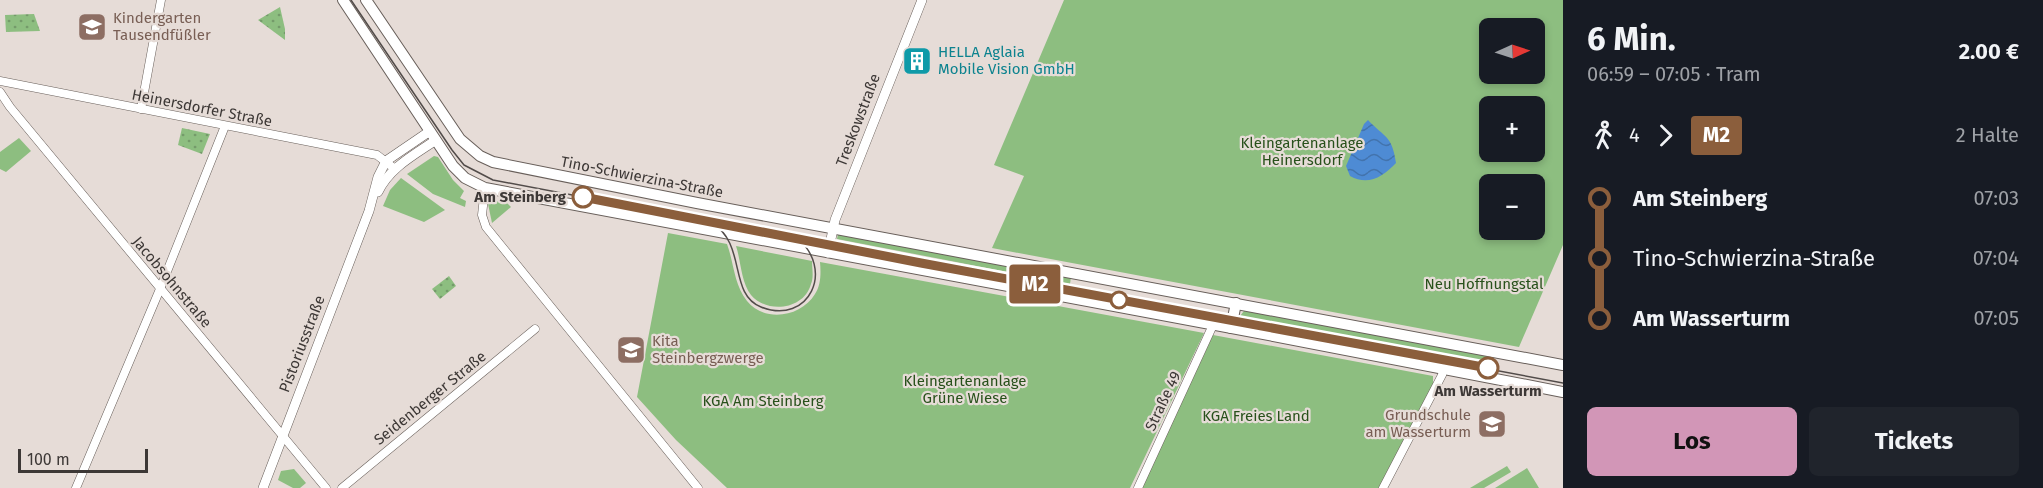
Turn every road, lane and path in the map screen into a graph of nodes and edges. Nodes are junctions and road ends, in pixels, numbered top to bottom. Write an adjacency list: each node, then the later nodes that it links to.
1 (161, 0): 7 (street)
2 (343, 0): 9 (main road)
3 (366, 0): 9 (main road)
4 (922, 0): 14 (street, Treskowstraße)
5 (0, 81): 7 (street, Heinersdorfer Straße)
6 (0, 92): 16 (street, Jacobsohnstraße)
7 (141, 109): 8 (street, Heinersdorfer Straße)
8 (225, 126): 10 (street, Heinersdorfer Straße); 16 (street)
9 (438, 131): 10 (street); 11 (street, Pistoriusstraße); 12 (main road); 14 (main road, Tino-Schwierzina-Straße)
10 (386, 160): 11 (street, Heinersdorfer Straße); 13 (street, Pistoriusstraße)
11 (395, 169): 13 (street, Pistoriusstraße)
12 (484, 188): 15 (main road); 29 (street)
13 (369, 211): 24 (street, Pistoriusstraße)
14 (833, 227): 15 (street, Treskowstraße); 17 (main road, Tino-Schwierzina-Straße)
15 (828, 253): 18 (main road)
16 (160, 290): 24 (street, Jacobsohnstraße); 25 (street)
17 (1236, 303): 20 (main road); 21 (main road, Tino-Schwierzina-Straße)
18 (1213, 325): 20 (main road); 30 (street, Straße 49)
19 (535, 328): 28 (street, Seidenberger Straße)
20 (1231, 328): 22 (main road)
21 (1563, 365)
22 (1443, 369): 23 (main road); 31 (street)
23 (1563, 392)
24 (282, 436): 26 (street, Pistoriusstraße); 27 (street, Jacobsohnstraße)
25 (76, 488)
26 (262, 488)
27 (326, 488)
28 (342, 488)
29 (698, 488)
30 (1138, 488)
31 (1383, 488)

